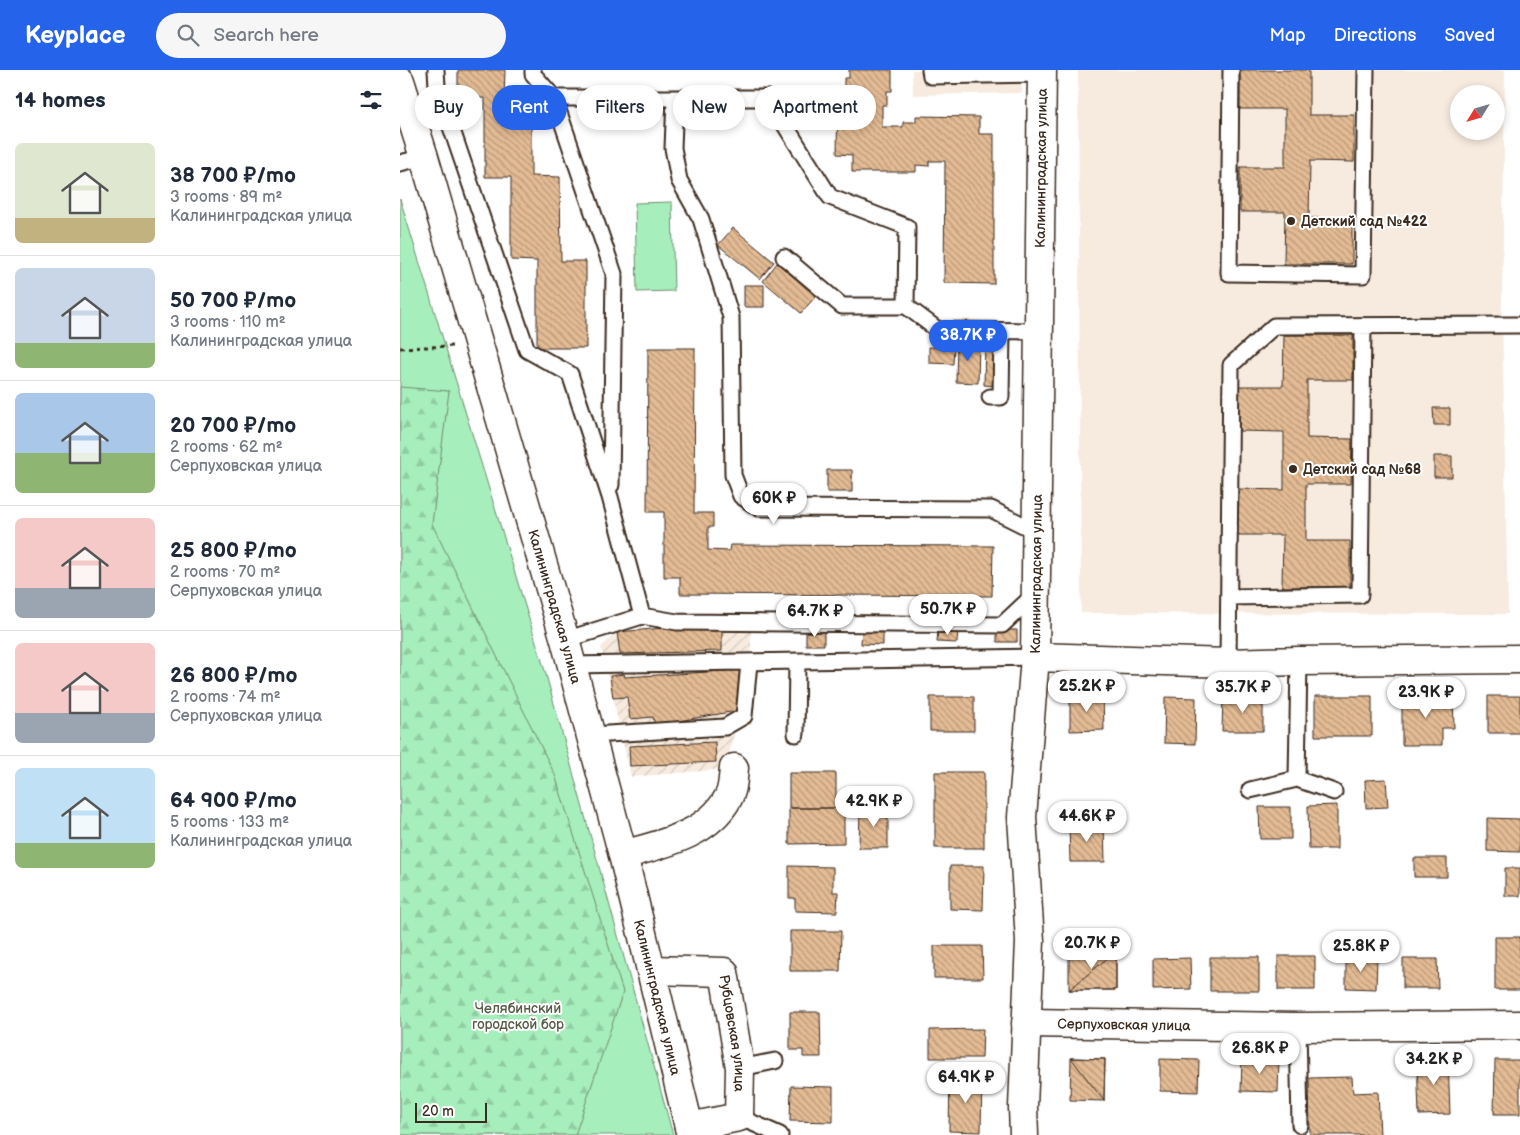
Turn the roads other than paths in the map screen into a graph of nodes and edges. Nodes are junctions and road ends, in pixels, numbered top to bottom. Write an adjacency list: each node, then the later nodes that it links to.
1 (436, 70): 22 (lane)
2 (533, 70): 8 (lane)
3 (930, 70): 6 (lane)
4 (1231, 70): 5 (lane)
5 (1366, 70)
6 (1042, 72): 20 (street, Калининградская улица)
7 (400, 81): 14 (street, Калининградская улица)
8 (543, 85)
9 (567, 98): 10 (lane)
10 (673, 98)
11 (745, 98): 16 (lane)
12 (565, 130): 22 (lane)
13 (674, 130): 23 (lane)
14 (412, 160): 27 (street, Калининградская улица)
15 (784, 257): 16 (lane)
16 (906, 306): 19 (lane)
17 (1520, 325): 18 (lane)
18 (1363, 326): 25 (lane); 25 (lane)
19 (1002, 331): 20 (lane); 21 (lane)
20 (1040, 331): 23 (street, Калининградская улица)
21 (990, 397)
22 (610, 497): 26 (lane)
23 (1037, 532): 24 (street, Калининградская улица)
24 (1036, 593): 26 (lane); 28 (street, Калининградская улица)
25 (1229, 597): 33 (lane)
26 (642, 616): 27 (lane)
27 (569, 652): 32 (lane); 35 (street, Калининградская улица)
28 (1035, 657): 31 (lane); 33 (street); 42 (street, Калининградская улица)
29 (1299, 660): 30 (street); 33 (street); 37 (lane)
30 (1520, 660)
31 (798, 662): 32 (lane); 34 (lane)
32 (749, 663): 35 (lane)
33 (1228, 663)
34 (796, 734)
35 (591, 736): 40 (street, Калининградская улица)
36 (734, 768): 40 (street)
37 (1297, 779): 38 (lane); 39 (lane)
38 (1250, 790)
39 (1334, 792)
40 (623, 855): 41 (street, Калининградская улица)
41 (651, 970): 46 (street, Рубцовская улица); 49 (street, Калининградская улица)
42 (1026, 1023): 44 (street, Серпуховская улица); 51 (street, Калининградская улица)
43 (1520, 1025): 44 (street, Серпуховская улица)
44 (1298, 1027): 48 (lane)
45 (775, 1061): 46 (lane)
46 (740, 1068): 47 (street, Рубцовская улица)
47 (739, 1117): 49 (street); 50 (lane)
48 (1300, 1125)
49 (690, 1131)
50 (780, 1135)
51 (1024, 1135)

